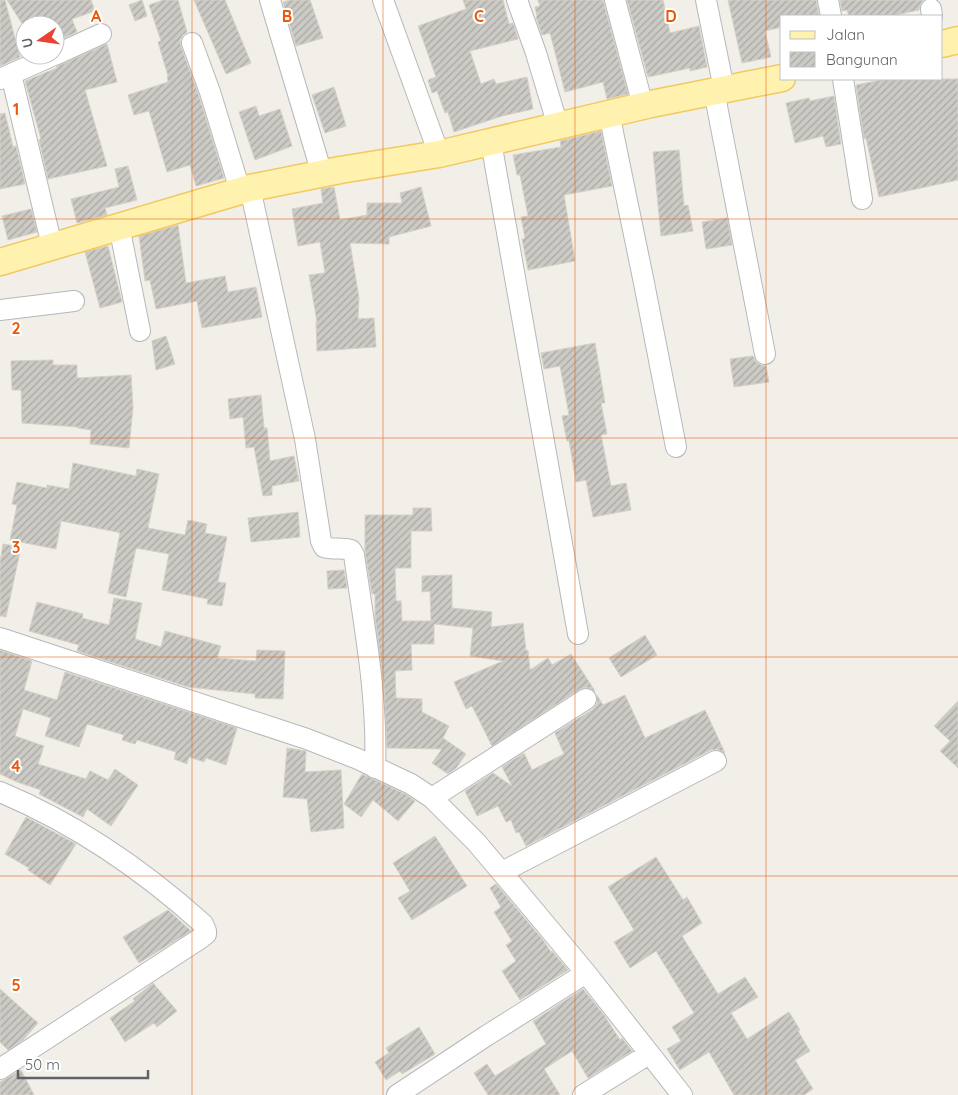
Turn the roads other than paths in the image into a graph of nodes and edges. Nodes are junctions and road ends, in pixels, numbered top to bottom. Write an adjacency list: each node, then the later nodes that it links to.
1 (270, 0): 23 (street)
2 (382, 0): 22 (street)
3 (517, 0): 20 (street)
4 (615, 0): 18 (street)
5 (706, 0): 17 (street)
6 (828, 0): 7 (street)
7 (832, 15)
8 (101, 34): 12 (street)
9 (958, 40): 11 (main road)
10 (192, 43): 24 (street)
11 (943, 44)
12 (65, 50)
13 (33, 65): 14 (street)
14 (6, 77): 27 (street)
15 (780, 78): 17 (main road)
16 (843, 80): 25 (street)
17 (719, 90): 18 (main road); 32 (street)
18 (643, 106): 19 (main road)
19 (609, 113): 20 (main road); 33 (street)
20 (558, 126): 21 (main road)
21 (491, 142): 22 (main road); 34 (street)
22 (439, 154): 23 (main road)
23 (322, 174): 24 (main road)
24 (245, 189): 26 (main road); 38 (street)
25 (862, 199)
26 (119, 226): 27 (main road); 31 (street)
27 (52, 246): 28 (main road)
28 (0, 262)
29 (74, 301): 30 (street)
30 (0, 310)
31 (140, 331)
32 (765, 354)
33 (676, 446)
34 (578, 634)
35 (0, 638): 38 (street)
36 (586, 699): 40 (street)
37 (716, 761): 41 (street)
38 (376, 768): 40 (street)
39 (0, 792): 44 (street)
40 (432, 798): 41 (street)
41 (502, 872): 42 (street)
42 (586, 973): 43 (street); 45 (street)
43 (649, 1054): 46 (street); 47 (street)
44 (1, 1067)
45 (397, 1095)
46 (583, 1095)
47 (682, 1095)

